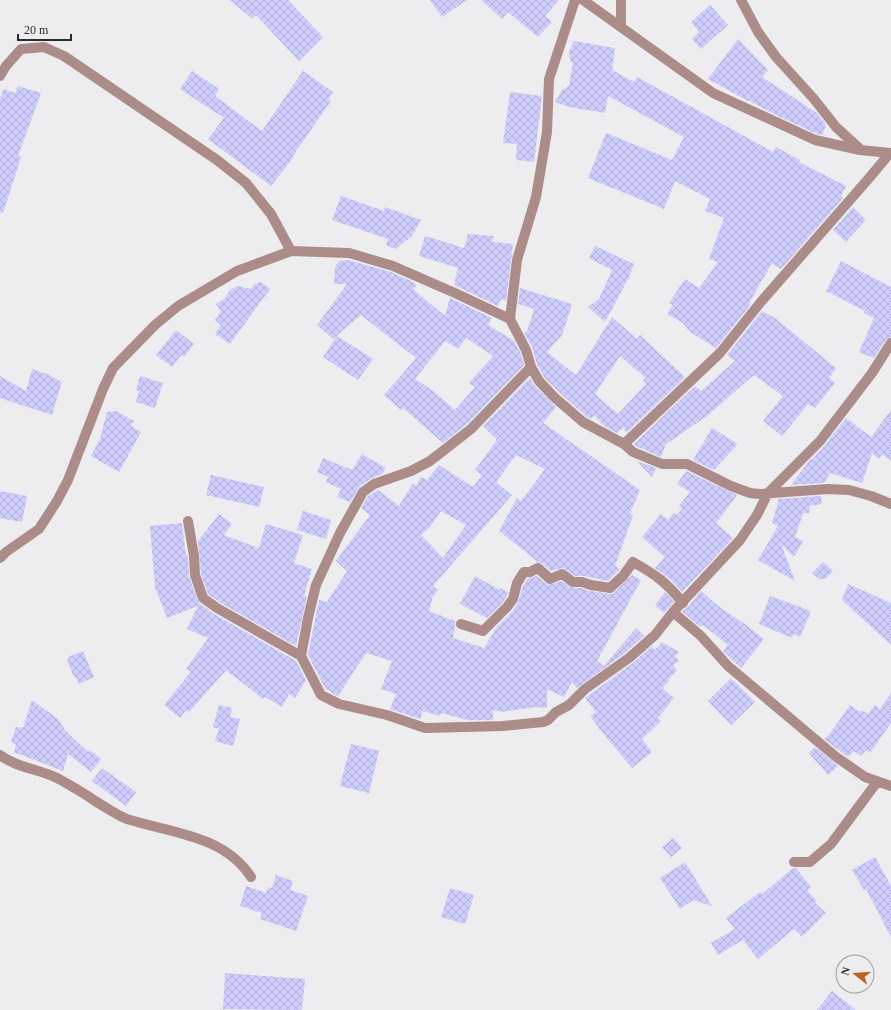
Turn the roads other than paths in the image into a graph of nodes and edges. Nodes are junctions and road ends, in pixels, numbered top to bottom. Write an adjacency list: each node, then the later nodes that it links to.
1 (576, 0): 10 (street)
2 (583, 0): 5 (street)
3 (621, 0): 5 (street)
4 (741, 0): 7 (street)
5 (621, 27): 7 (street)
6 (0, 76): 9 (street)
7 (860, 150): 8 (street)
8 (890, 153): 13 (street)
9 (290, 251): 10 (street); 17 (street)
10 (510, 319): 12 (street)
11 (891, 343): 14 (street)
12 (531, 367): 13 (street); 21 (street)
13 (624, 444): 14 (street)
14 (768, 493): 15 (street); 18 (street)
15 (891, 504)
16 (188, 521): 21 (street)
17 (0, 558)
18 (683, 603): 19 (street); 20 (street)
19 (673, 612): 21 (street); 23 (street)
20 (461, 624)
21 (301, 656)
22 (0, 755): 26 (street)
23 (877, 782): 24 (street); 25 (street)
24 (891, 786)
25 (794, 862)
26 (251, 877)

